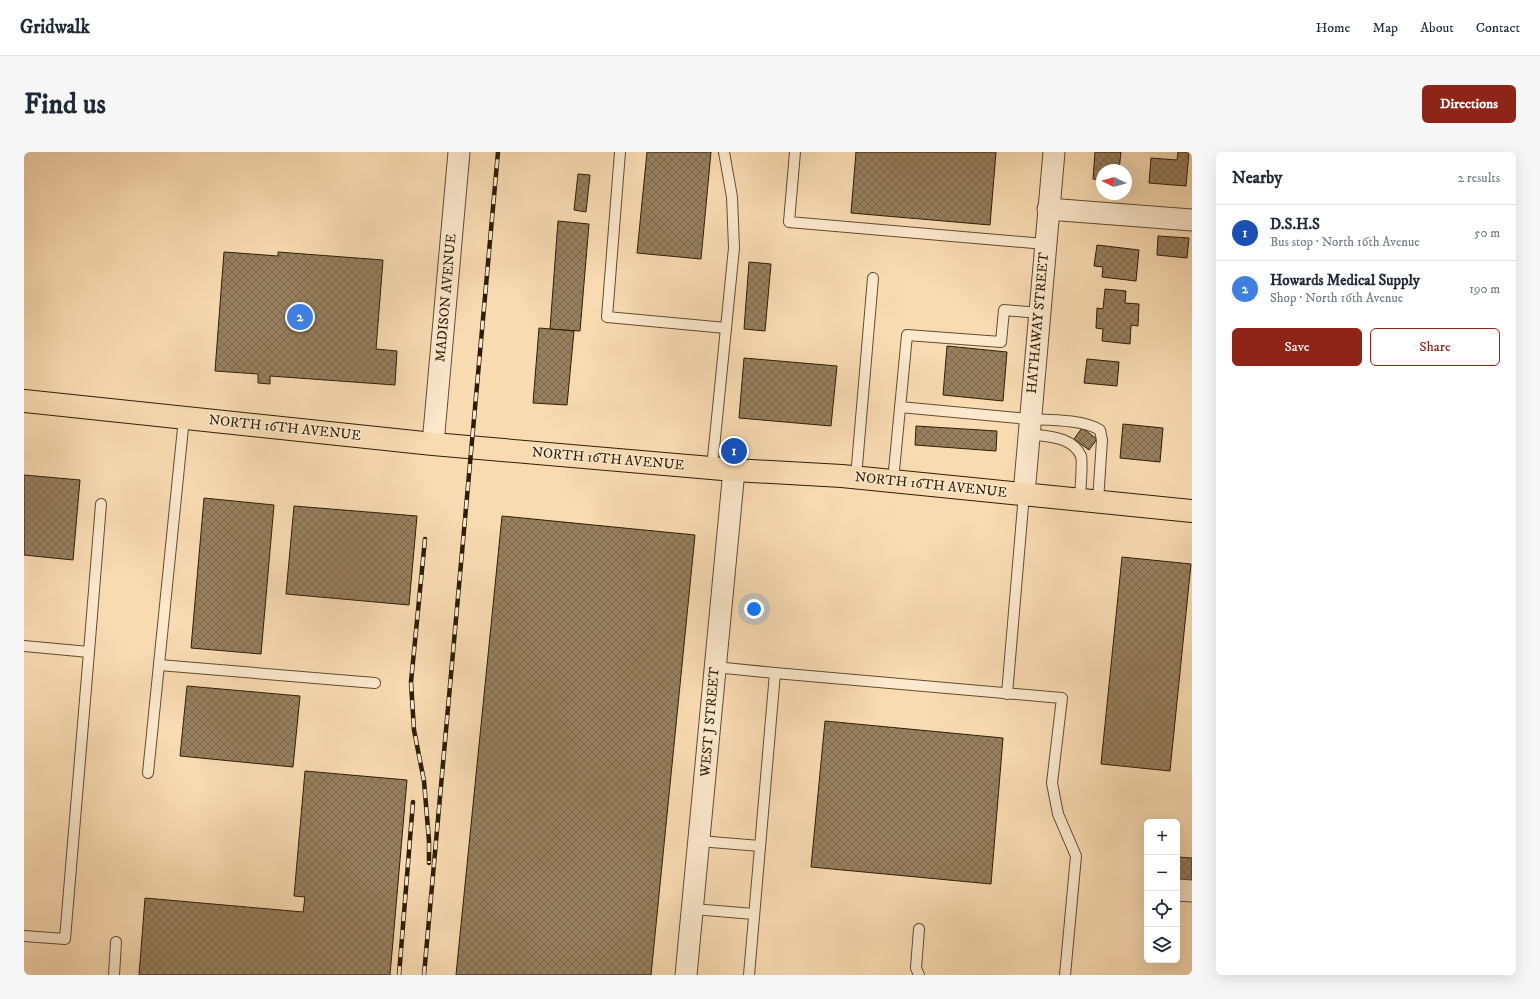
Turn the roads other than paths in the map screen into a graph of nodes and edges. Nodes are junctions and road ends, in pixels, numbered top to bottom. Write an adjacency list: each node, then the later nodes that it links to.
1 (459, 152): 16 (street, MADISON AVENUE)
2 (620, 152): 11 (lane)
3 (724, 152): 11 (lane)
4 (795, 152): 8 (lane)
5 (1054, 152): 6 (street, HATHAWAY STREET)
6 (1048, 209): 7 (street); 8 (street, HATHAWAY STREET)
7 (1192, 220)
8 (1045, 244): 10 (street, HATHAWAY STREET)
9 (873, 278): 19 (lane)
10 (1039, 313): 13 (lane); 15 (street, HATHAWAY STREET)
11 (726, 328): 17 (lane)
12 (24, 401): 14 (main road, NORTH 16TH AVENUE)
13 (900, 407): 15 (lane); 20 (lane)
14 (184, 418): 16 (main road, NORTH 16TH AVENUE); 27 (lane)
15 (1030, 426): 21 (street, HATHAWAY STREET); 22 (lane); 22 (lane)
16 (433, 444): 17 (main road, NORTH 16TH AVENUE)
17 (712, 468): 18 (main road, NORTH 16TH AVENUE)
18 (734, 470): 19 (main road, NORTH 16TH AVENUE); 28 (street, WEST J STREET)
19 (856, 477): 20 (main road, NORTH 16TH AVENUE)
20 (893, 481): 21 (main road, NORTH 16TH AVENUE)
21 (1024, 494): 22 (main road, NORTH 16TH AVENUE); 31 (lane)
22 (1089, 500): 24 (main road, NORTH 16TH AVENUE)
23 (101, 504): 26 (lane)
24 (1192, 511)
25 (24, 646): 26 (lane)
26 (89, 652): 40 (lane)
27 (159, 665): 30 (lane); 32 (lane)
28 (715, 667): 29 (lane); 33 (street, WEST J STREET)
29 (775, 673): 31 (lane); 34 (lane)
30 (375, 683)
31 (1008, 694): 46 (lane)
32 (148, 773)
33 (699, 840): 34 (lane); 37 (street, WEST J STREET)
34 (760, 846): 38 (lane)
35 (1180, 890): 36 (street)
36 (1192, 891)
37 (693, 909): 38 (lane); 43 (street, WEST J STREET)
38 (754, 914): 44 (lane)
39 (919, 929): 45 (lane)
40 (24, 936)
41 (116, 942): 42 (lane)
42 (114, 975)
43 (686, 975)
44 (749, 975)
45 (919, 975)
46 (1066, 975)

